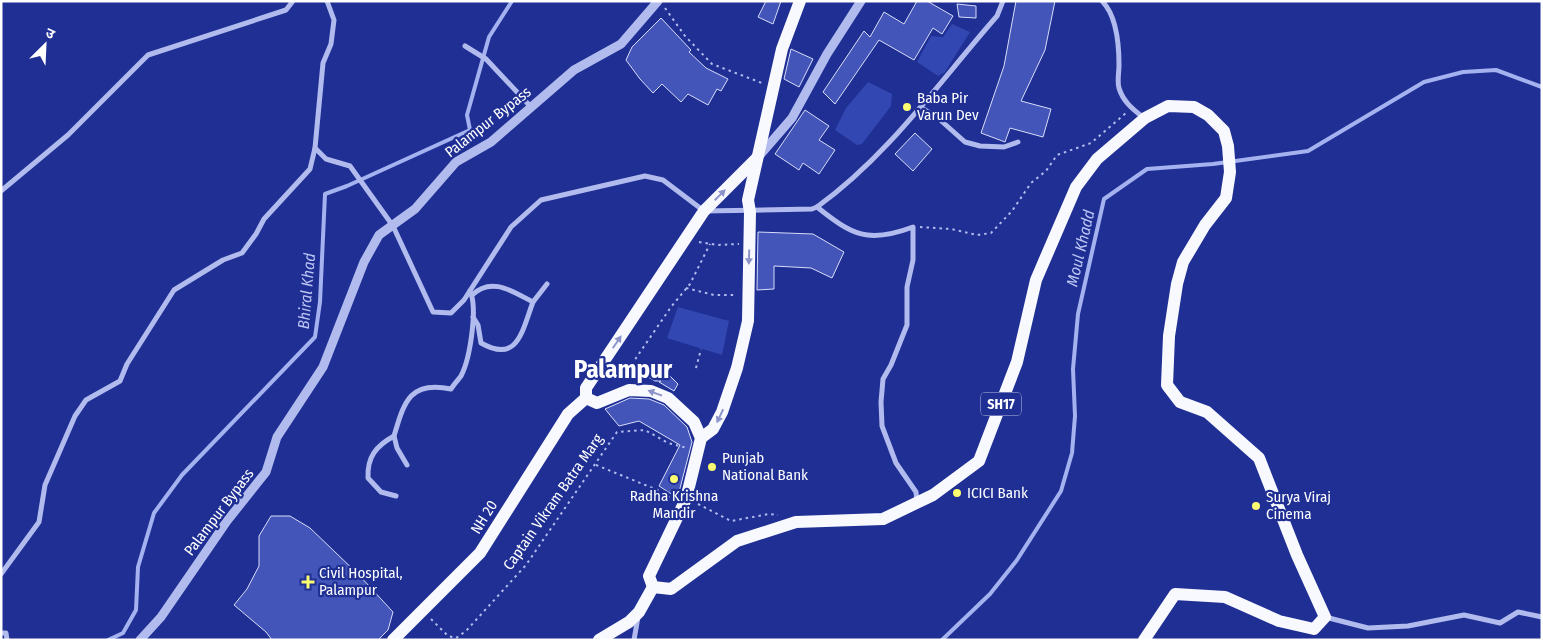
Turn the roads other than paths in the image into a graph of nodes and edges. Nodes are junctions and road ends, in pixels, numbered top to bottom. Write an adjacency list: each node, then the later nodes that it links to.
1 (293, 1): 15 (street)
2 (327, 1): 13 (street)
3 (800, 1): 14 (main road)
4 (861, 1): 14 (street)
5 (1003, 1): 10 (street)
6 (1102, 1): 11 (street)
7 (660, 2): 9 (street, Palampur Bypass)
8 (465, 46): 9 (street)
9 (531, 106): 19 (street, Palampur Bypass)
10 (922, 108): 12 (street); 16 (street)
11 (1145, 118): 29 (main road, SH17); 33 (main road, SH17)
12 (1018, 142)
13 (315, 148): 19 (street); 30 (street)
14 (758, 158): 17 (main road, one-way to 14); 18 (main road)
15 (1, 191)
16 (817, 207): 18 (street); 29 (street)
17 (704, 211): 18 (street); 21 (street); 24 (main road, one-way to 17)
18 (750, 212): 26 (main road, one-way to 26)
19 (393, 226): 21 (street); 37 (street, Palampur Bypass)
20 (547, 284): 22 (street)
21 (471, 293): 22 (street); 23 (street)
22 (533, 302): 23 (street)
23 (472, 316): 25 (street)
24 (586, 398): 26 (main road, one-way to 24); 38 (main road, NH 20)
25 (394, 436): 27 (street); 28 (street)
26 (701, 438): 31 (main road)
27 (407, 465)
28 (396, 496)
29 (917, 502): 31 (main road, SH17)
30 (1, 574)
31 (653, 587): 32 (main road)
32 (639, 612): 39 (main road); 40 (street)
33 (1325, 617): 34 (street); 41 (main road)
34 (1542, 617)
35 (3, 633): 36 (street)
36 (7, 640)
37 (140, 640)
38 (393, 640)
39 (599, 640)
40 (634, 640)
41 (1144, 640)

